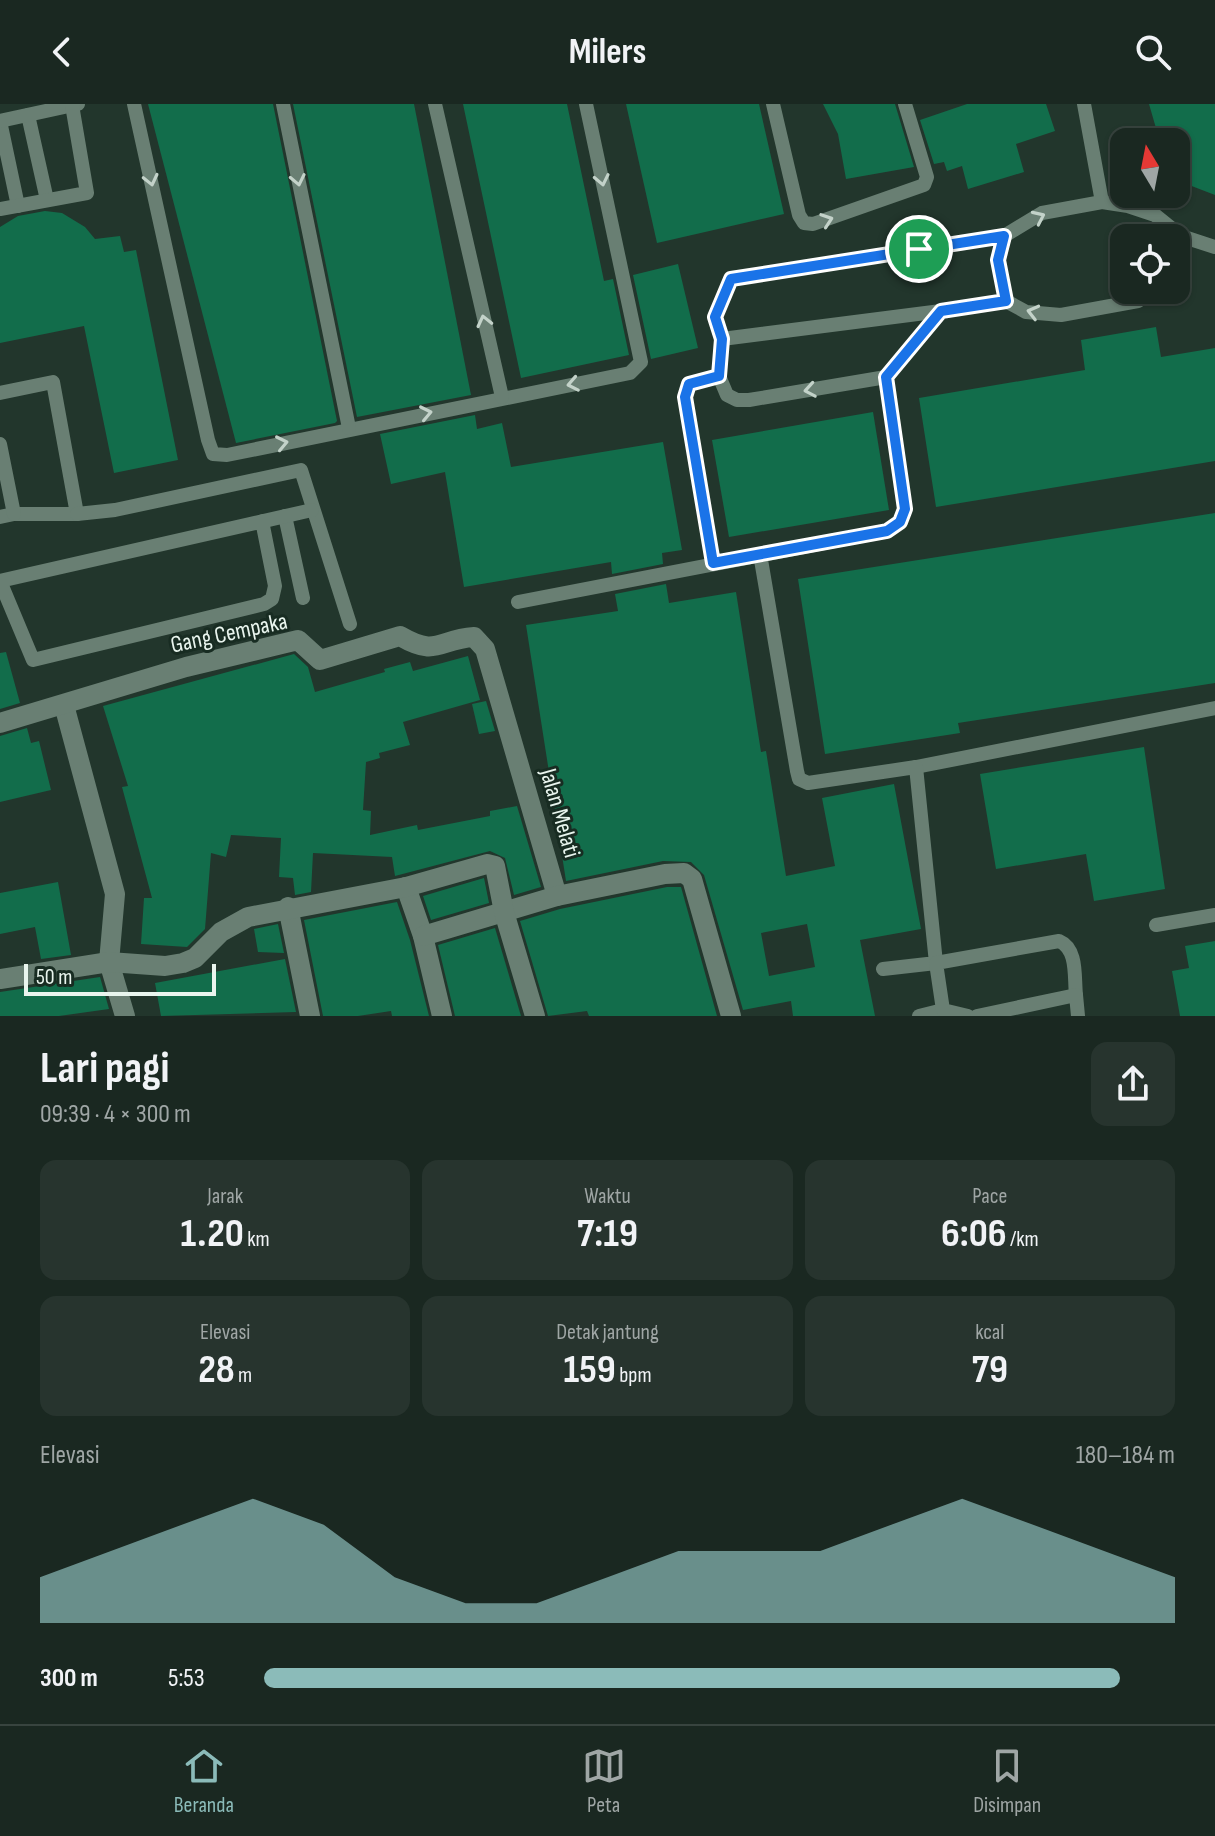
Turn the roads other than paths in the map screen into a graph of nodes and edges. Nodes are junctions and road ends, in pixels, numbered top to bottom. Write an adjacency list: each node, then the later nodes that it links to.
1 (134, 104): 27 (lane, one-way to 27)
2 (283, 104): 27 (lane, one-way to 27)
3 (435, 104): 26 (lane, one-way to 3)
4 (586, 104): 26 (lane, one-way to 26)
5 (773, 104): 6 (lane, one-way to 6)
6 (905, 104)
7 (1084, 104): 12 (lane)
8 (75, 105): 9 (lane); 11 (lane)
9 (28, 115): 10 (lane); 11 (lane)
10 (0, 121): 13 (lane)
11 (47, 200): 13 (lane)
12 (1102, 202): 15 (lane); 16 (lane, one-way to 12)
13 (18, 206): 14 (lane)
14 (0, 209)
15 (1166, 224)
16 (1004, 236): 19 (lane); 22 (lane)
17 (1190, 239): 18 (lane)
18 (1215, 247)
19 (1006, 301): 20 (lane, one-way to 19); 21 (lane)
20 (1122, 304)
21 (941, 311): 22 (lane); 24 (lane)
22 (722, 339): 23 (lane)
23 (719, 376): 24 (lane, one-way to 23); 35 (lane)
24 (886, 377): 34 (lane)
25 (0, 393): 30 (lane)
26 (502, 397): 27 (lane, one-way to 26)
27 (349, 428)
28 (0, 444): 31 (lane)
29 (312, 510): 30 (lane); 32 (lane); 39 (lane)
30 (77, 514): 31 (lane)
31 (7, 516)
32 (285, 516): 33 (lane); 37 (lane)
33 (262, 521): 36 (lane); 36 (lane)
34 (760, 554): 35 (lane); 44 (lane)
35 (713, 563): 38 (lane)
36 (0, 580)
37 (303, 598)
38 (518, 602)
39 (350, 624)
40 (400, 636): 41 (street, Gang Cempaka); 46 (street, Jalan Melati)
41 (64, 705): 43 (street, Gang Cempaka); 52 (street)
42 (1215, 708): 44 (lane)
43 (0, 723)
44 (916, 767): 53 (lane)
45 (406, 887): 47 (street); 48 (street); 51 (street)
46 (557, 896): 48 (street, Jalan Melati); 62 (street)
47 (288, 907): 52 (street); 59 (street)
48 (504, 912): 51 (street, Jalan Melati); 61 (street)
49 (1215, 915): 50 (lane)
50 (1156, 925)
51 (423, 936): 60 (street)
52 (109, 962): 55 (street); 58 (street)
53 (936, 963): 54 (lane); 56 (lane); 57 (lane)
54 (883, 969)
55 (0, 979)
56 (1076, 995): 65 (lane); 66 (lane)
57 (943, 1010): 63 (lane); 64 (lane)
58 (125, 1016)
59 (310, 1016)
60 (442, 1016)
61 (535, 1016)
62 (731, 1016)
63 (919, 1016)
64 (968, 1016)
65 (977, 1016)
66 (1078, 1016)

